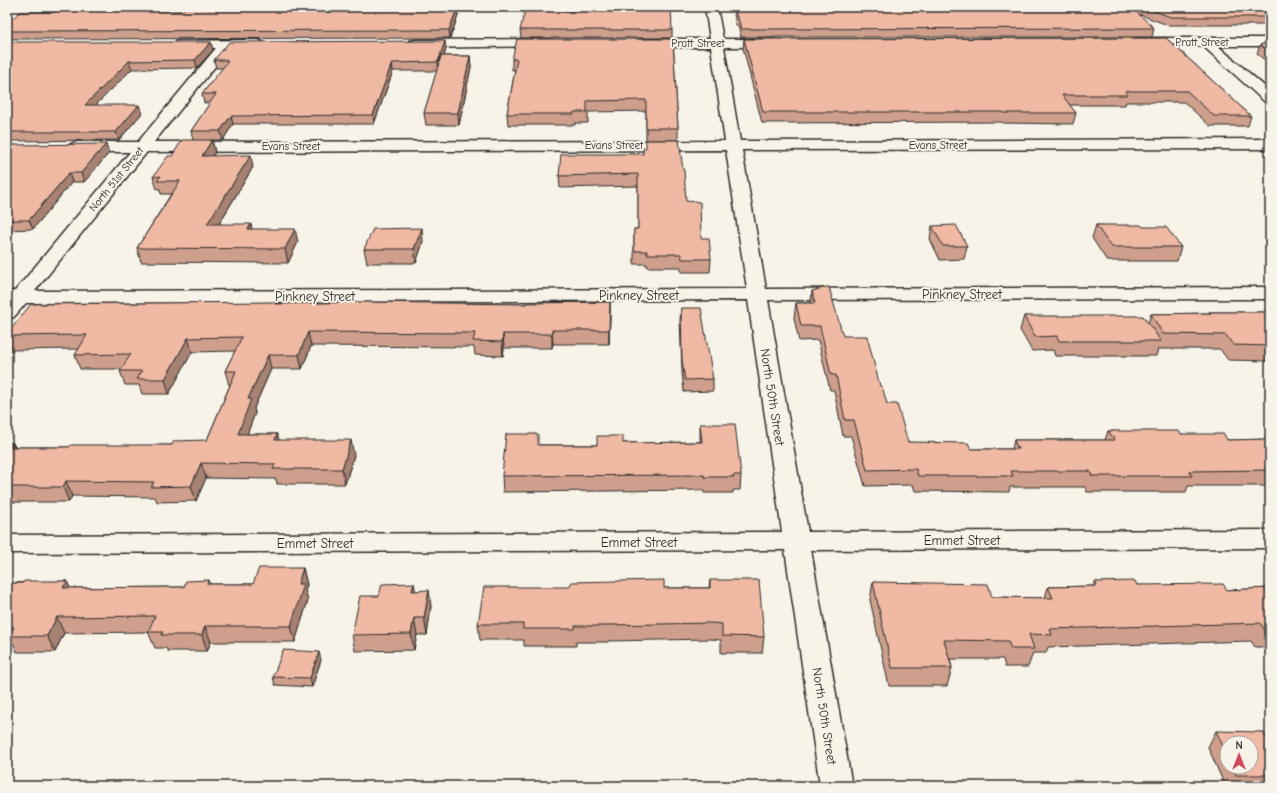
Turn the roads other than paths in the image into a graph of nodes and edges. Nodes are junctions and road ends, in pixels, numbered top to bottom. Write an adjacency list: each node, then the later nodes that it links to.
1 (711, 7): 7 (street, North 50th Street)
2 (1127, 42): 3 (street, Pratt Street)
3 (1206, 42): 4 (street, Pratt Street); 13 (street)
4 (1270, 42)
5 (558, 43): 12 (street)
6 (629, 43): 7 (street, Pratt Street)
7 (716, 43): 8 (street, Pratt Street); 15 (street, North 50th Street)
8 (788, 43)
9 (171, 44): 10 (street)
10 (226, 44): 11 (street); 17 (street, North 51st Street)
11 (273, 44)
12 (400, 44)
13 (1270, 99)
14 (1270, 144): 15 (street, Evans Street)
15 (733, 145): 17 (street, Evans Street); 19 (street, North 50th Street)
16 (63, 146): 17 (street, Evans Street)
17 (143, 146): 20 (street, North 51st Street)
18 (1270, 293): 19 (street, Pinkney Street)
19 (756, 295): 20 (street, Pinkney Street); 23 (street, North 50th Street)
20 (14, 297): 21 (street, North 51st Street)
21 (7, 313)
22 (1270, 539): 23 (street, Emmet Street)
23 (797, 541): 24 (street, Emmet Street); 25 (street, North 50th Street)
24 (7, 544)
25 (836, 786)

